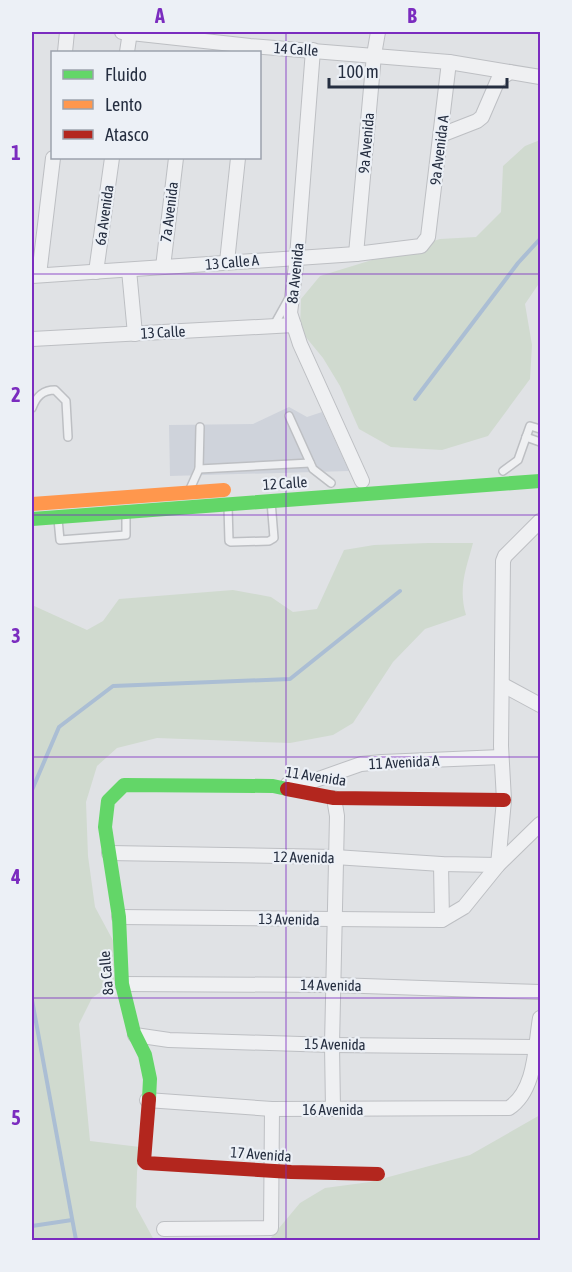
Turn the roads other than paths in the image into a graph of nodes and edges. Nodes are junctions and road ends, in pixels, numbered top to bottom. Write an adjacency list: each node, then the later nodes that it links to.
1 (67, 32): 8 (street)
2 (122, 32): 3 (street, 14 Calle)
3 (130, 32): 5 (street, 14 Calle); 9 (street)
4 (378, 32): 10 (street, 9a Avenida)
5 (189, 45): 6 (street, 14 Calle)
6 (250, 49): 7 (street, 14 Calle)
7 (313, 50): 10 (street, 14 Calle); 21 (street, 8a Avenida)
8 (65, 51)
9 (127, 51)
10 (374, 55): 11 (street, 14 Calle); 20 (street, 9a Avenida)
11 (448, 62): 12 (street, 14 Calle); 14 (street, 9a Avenida A)
12 (510, 72): 13 (street, 14 Calle); 14 (street)
13 (540, 77)
14 (441, 135): 19 (street, 9a Avenida A)
15 (52, 159): 26 (street)
16 (112, 159): 25 (street, 6a Avenida)
17 (176, 159): 23 (street, 7a Avenida)
18 (238, 159): 22 (street)
19 (428, 237): 20 (street, 13 Calle A)
20 (356, 254): 21 (street, 13 Calle A)
21 (297, 257): 22 (street, 13 Calle A); 27 (street, 8a Avenida)
22 (227, 262): 23 (street, 13 Calle A)
23 (163, 267): 24 (street, 13 Calle A)
24 (129, 270): 25 (street, 13 Calle A); 30 (street)
25 (96, 272): 26 (street, 13 Calle A)
26 (35, 276)
27 (292, 292): 28 (street, 8a Avenida); 29 (lane)
28 (294, 325): 29 (street, 13 Calle); 43 (street, 8a Avenida)
29 (272, 327): 30 (street, 13 Calle)
30 (135, 334): 31 (street, 13 Calle)
31 (32, 339)
32 (32, 408): 36 (lane)
33 (289, 416): 39 (lane)
34 (200, 428): 40 (lane)
35 (540, 429): 37 (lane)
36 (68, 437)
37 (526, 437): 38 (lane); 42 (lane)
38 (540, 442)
39 (310, 463): 40 (lane); 45 (lane)
40 (199, 469): 48 (lane)
41 (540, 469): 42 (street, 12 Calle)
42 (503, 471): 43 (street, 12 Calle)
43 (362, 481): 45 (street, 12 Calle)
44 (540, 481): 49 (street, 12 Calle)
45 (331, 483): 46 (street, 12 Calle)
46 (307, 484)
47 (236, 490): 48 (street)
48 (188, 493): 50 (street)
49 (271, 500): 51 (street, 12 Calle); 51 (lane)
50 (32, 504)
51 (228, 504): 52 (street, 12 Calle)
52 (126, 512): 53 (street, 12 Calle); 53 (lane)
53 (58, 517): 54 (street, 12 Calle)
54 (32, 519)
55 (540, 521): 56 (street)
56 (502, 686): 57 (street); 58 (street)
57 (540, 705)
58 (501, 757): 60 (street, 11 Avenida A); 62 (street)
59 (124, 784): 60 (street, 11 Avenida); 64 (street, 8a Calle)
60 (273, 786): 61 (street, 11 Avenida)
61 (334, 798): 62 (street, 11 Avenida); 65 (street)
62 (504, 800): 67 (street)
63 (540, 824): 67 (street, 13 Avenida)
64 (109, 853): 65 (street, 12 Avenida); 70 (street, 8a Calle)
65 (335, 857): 66 (street, 12 Avenida); 71 (street)
66 (441, 864): 67 (street, 12 Avenida); 68 (street)
67 (498, 865): 69 (street, 13 Avenida)
68 (442, 888): 69 (street); 72 (street)
69 (460, 910): 72 (street, 13 Avenida)
70 (119, 917): 71 (street, 13 Avenida); 73 (street, 8a Calle)
71 (335, 920): 72 (street, 13 Avenida); 74 (street)
72 (442, 920)
73 (122, 984): 74 (street, 14 Avenida); 77 (street, 8a Calle)
74 (335, 985): 75 (street, 14 Avenida); 78 (street)
75 (540, 992)
76 (540, 1018): 79 (street)
77 (135, 1035): 78 (street, 15 Avenida); 80 (street, 8a Calle)
78 (333, 1045): 79 (street, 15 Avenida); 82 (street)
79 (536, 1047): 82 (street, 16 Avenida)
80 (147, 1100): 81 (street, 16 Avenida); 83 (street, 8a Calle)
81 (272, 1109): 82 (street, 16 Avenida); 84 (street)
82 (333, 1109)
83 (144, 1161): 84 (street, 17 Avenida)
84 (272, 1171): 85 (street, 17 Avenida); 86 (street)
85 (378, 1174)
86 (164, 1229)

